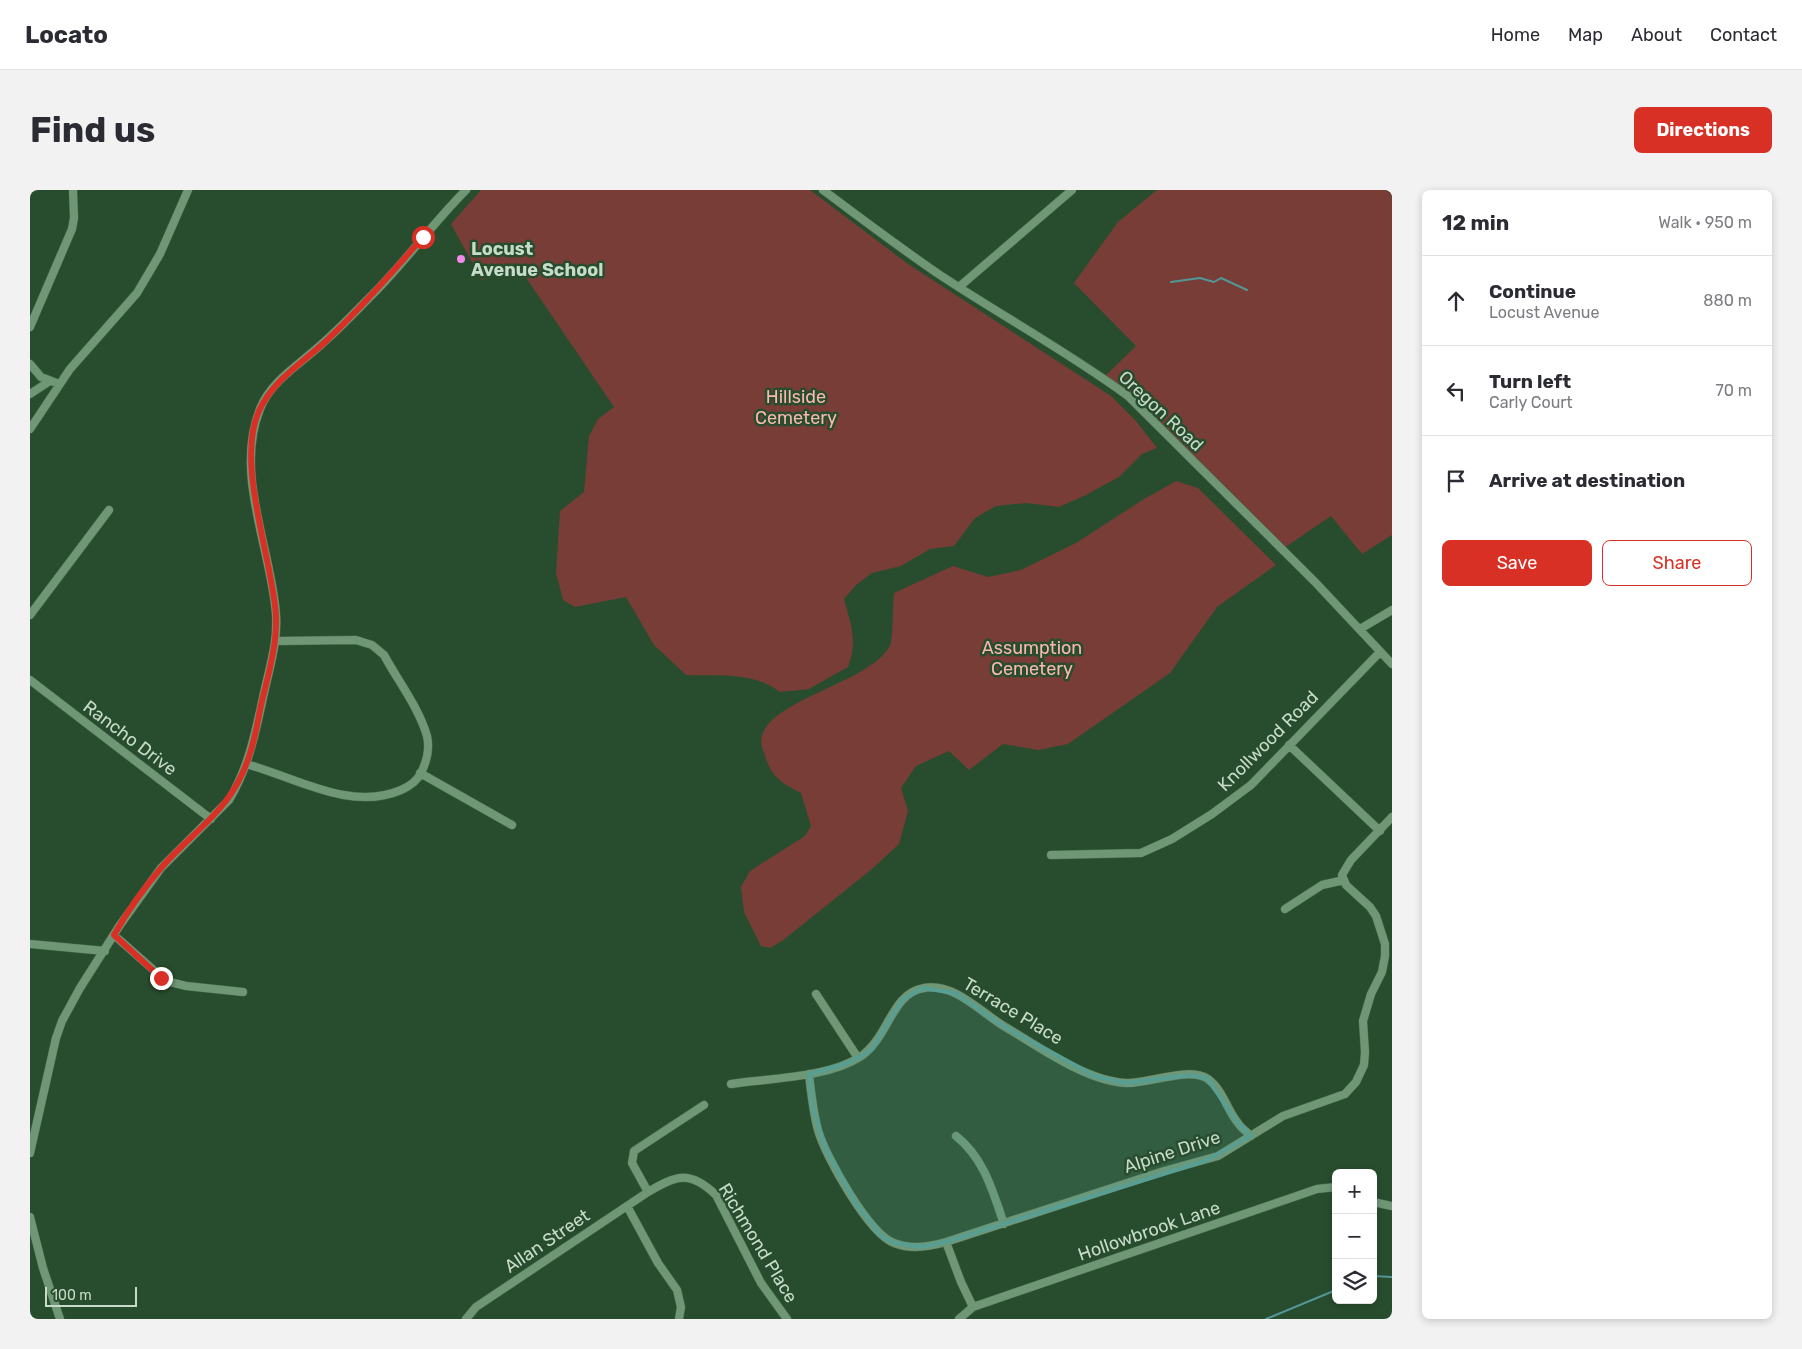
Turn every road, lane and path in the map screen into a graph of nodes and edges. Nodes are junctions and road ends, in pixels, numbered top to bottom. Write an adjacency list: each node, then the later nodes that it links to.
1 (73, 190): 7 (street)
2 (188, 190): 10 (street)
3 (466, 190): 17 (street)
4 (823, 190): 6 (street, Oregon Road)
5 (1072, 190): 6 (street)
6 (959, 286): 16 (street, Oregon Road)
7 (30, 326)
8 (30, 364): 9 (street)
9 (50, 381): 10 (street); 11 (street)
10 (59, 384): 12 (street)
11 (30, 394)
12 (30, 429)
13 (108, 510): 15 (street)
14 (1392, 610): 16 (street)
15 (30, 615)
16 (1360, 629): 18 (street, Oregon Road)
17 (276, 641): 22 (street); 23 (street)
18 (1380, 652): 19 (street, Oregon Road); 21 (street, Knollwood Road)
19 (1392, 664)
20 (30, 680): 25 (street, Rancho Drive)
21 (1289, 745): 27 (street); 28 (street, Knollwood Road)
22 (246, 764): 23 (street); 25 (street)
23 (420, 773): 26 (street)
24 (1392, 818): 27 (street)
25 (211, 819): 31 (street)
26 (512, 825)
27 (1380, 831): 29 (street)
28 (1051, 855)
29 (1344, 880): 30 (street); 41 (street, Alpine Drive)
30 (1285, 909)
31 (114, 935): 33 (street); 34 (street)
32 (30, 944): 33 (street)
33 (105, 951): 42 (street)
34 (243, 992)
35 (816, 994): 36 (street)
36 (858, 1058): 37 (street, Terrace Place); 41 (street, Terrace Place)
37 (809, 1074): 38 (street, Terrace Place); 50 (street, Alpine Drive)
38 (731, 1084)
39 (704, 1105): 44 (street)
40 (956, 1136): 49 (street)
41 (1252, 1136): 49 (street, Alpine Drive)
42 (30, 1153)
43 (1332, 1187): 51 (street, Hollowbrook Lane)
44 (648, 1192): 46 (street, Allan Street); 55 (street, Richmond Place)
45 (1377, 1203): 47 (street)
46 (627, 1206): 53 (street, Allan Street); 54 (street)
47 (1392, 1206)
48 (30, 1217): 52 (street)
49 (1004, 1224): 50 (street, Alpine Drive)
50 (946, 1242): 51 (street)
51 (973, 1307): 56 (street)
52 (60, 1319)
53 (466, 1319)
54 (679, 1319)
55 (787, 1319)
56 (959, 1319)

